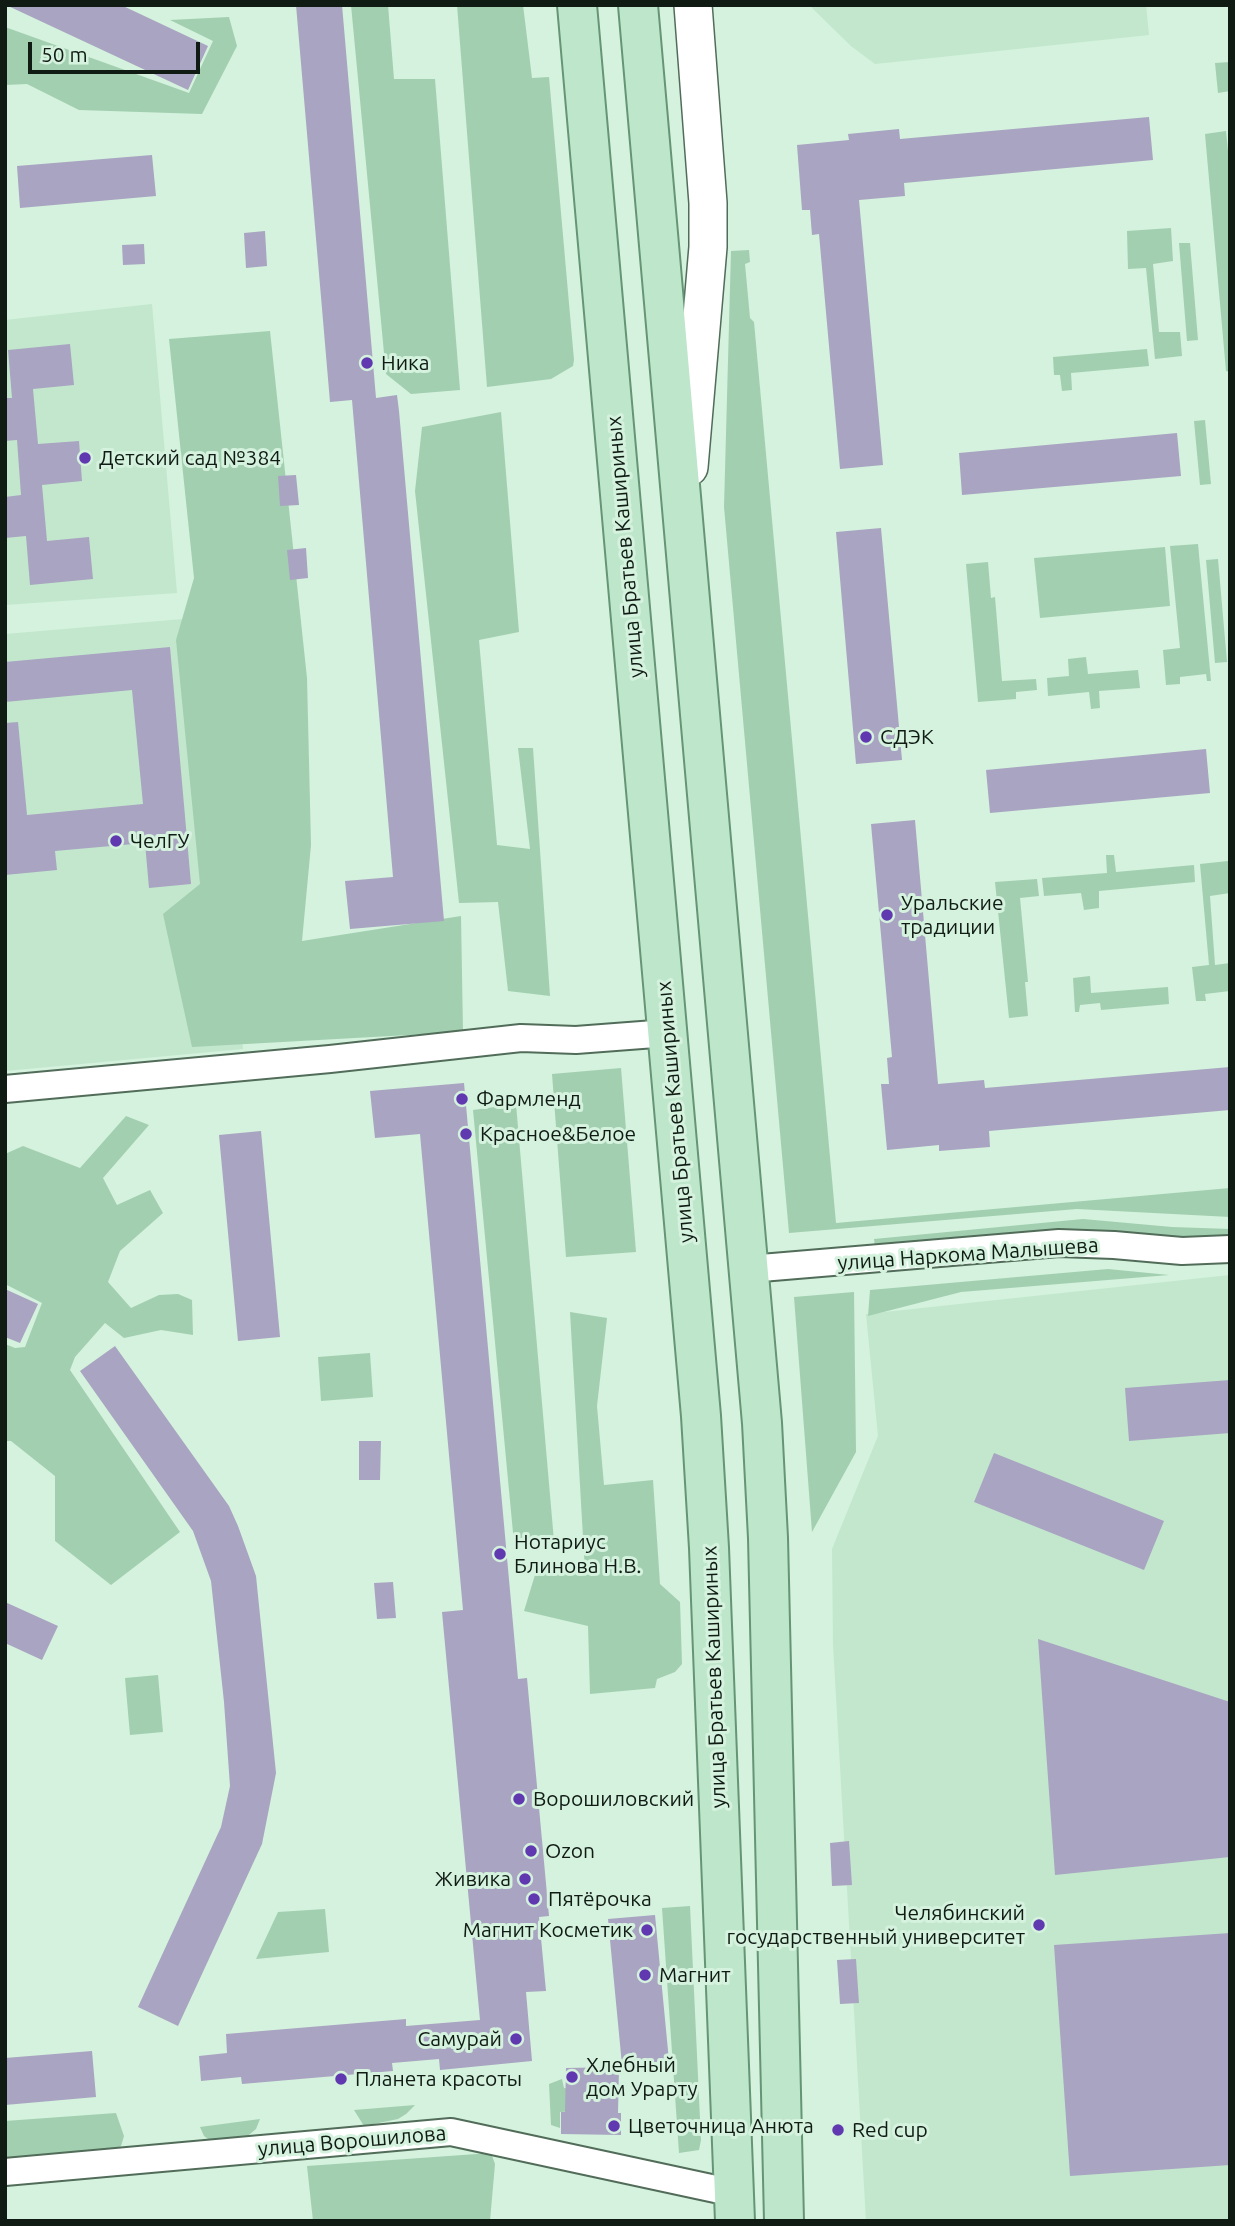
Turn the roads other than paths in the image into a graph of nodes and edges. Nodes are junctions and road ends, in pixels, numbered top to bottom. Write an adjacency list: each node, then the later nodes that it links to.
1 (577, 5): 5 (main road, улица Братьев Кашириных)
2 (638, 5): 4 (main road)
3 (693, 5): 4 (main road)
4 (683, 535): 8 (main road)
5 (668, 1033): 6 (street); 10 (main road, улица Братьев Кашириных)
6 (5, 1089)
7 (1230, 1249): 8 (street, улица Наркома Малышева)
8 (749, 1269): 12 (main road)
9 (5, 2172): 10 (street, улица Ворошилова)
10 (734, 2207): 11 (main road, улица Ворошилова)
11 (766, 2221)
12 (784, 2221)

